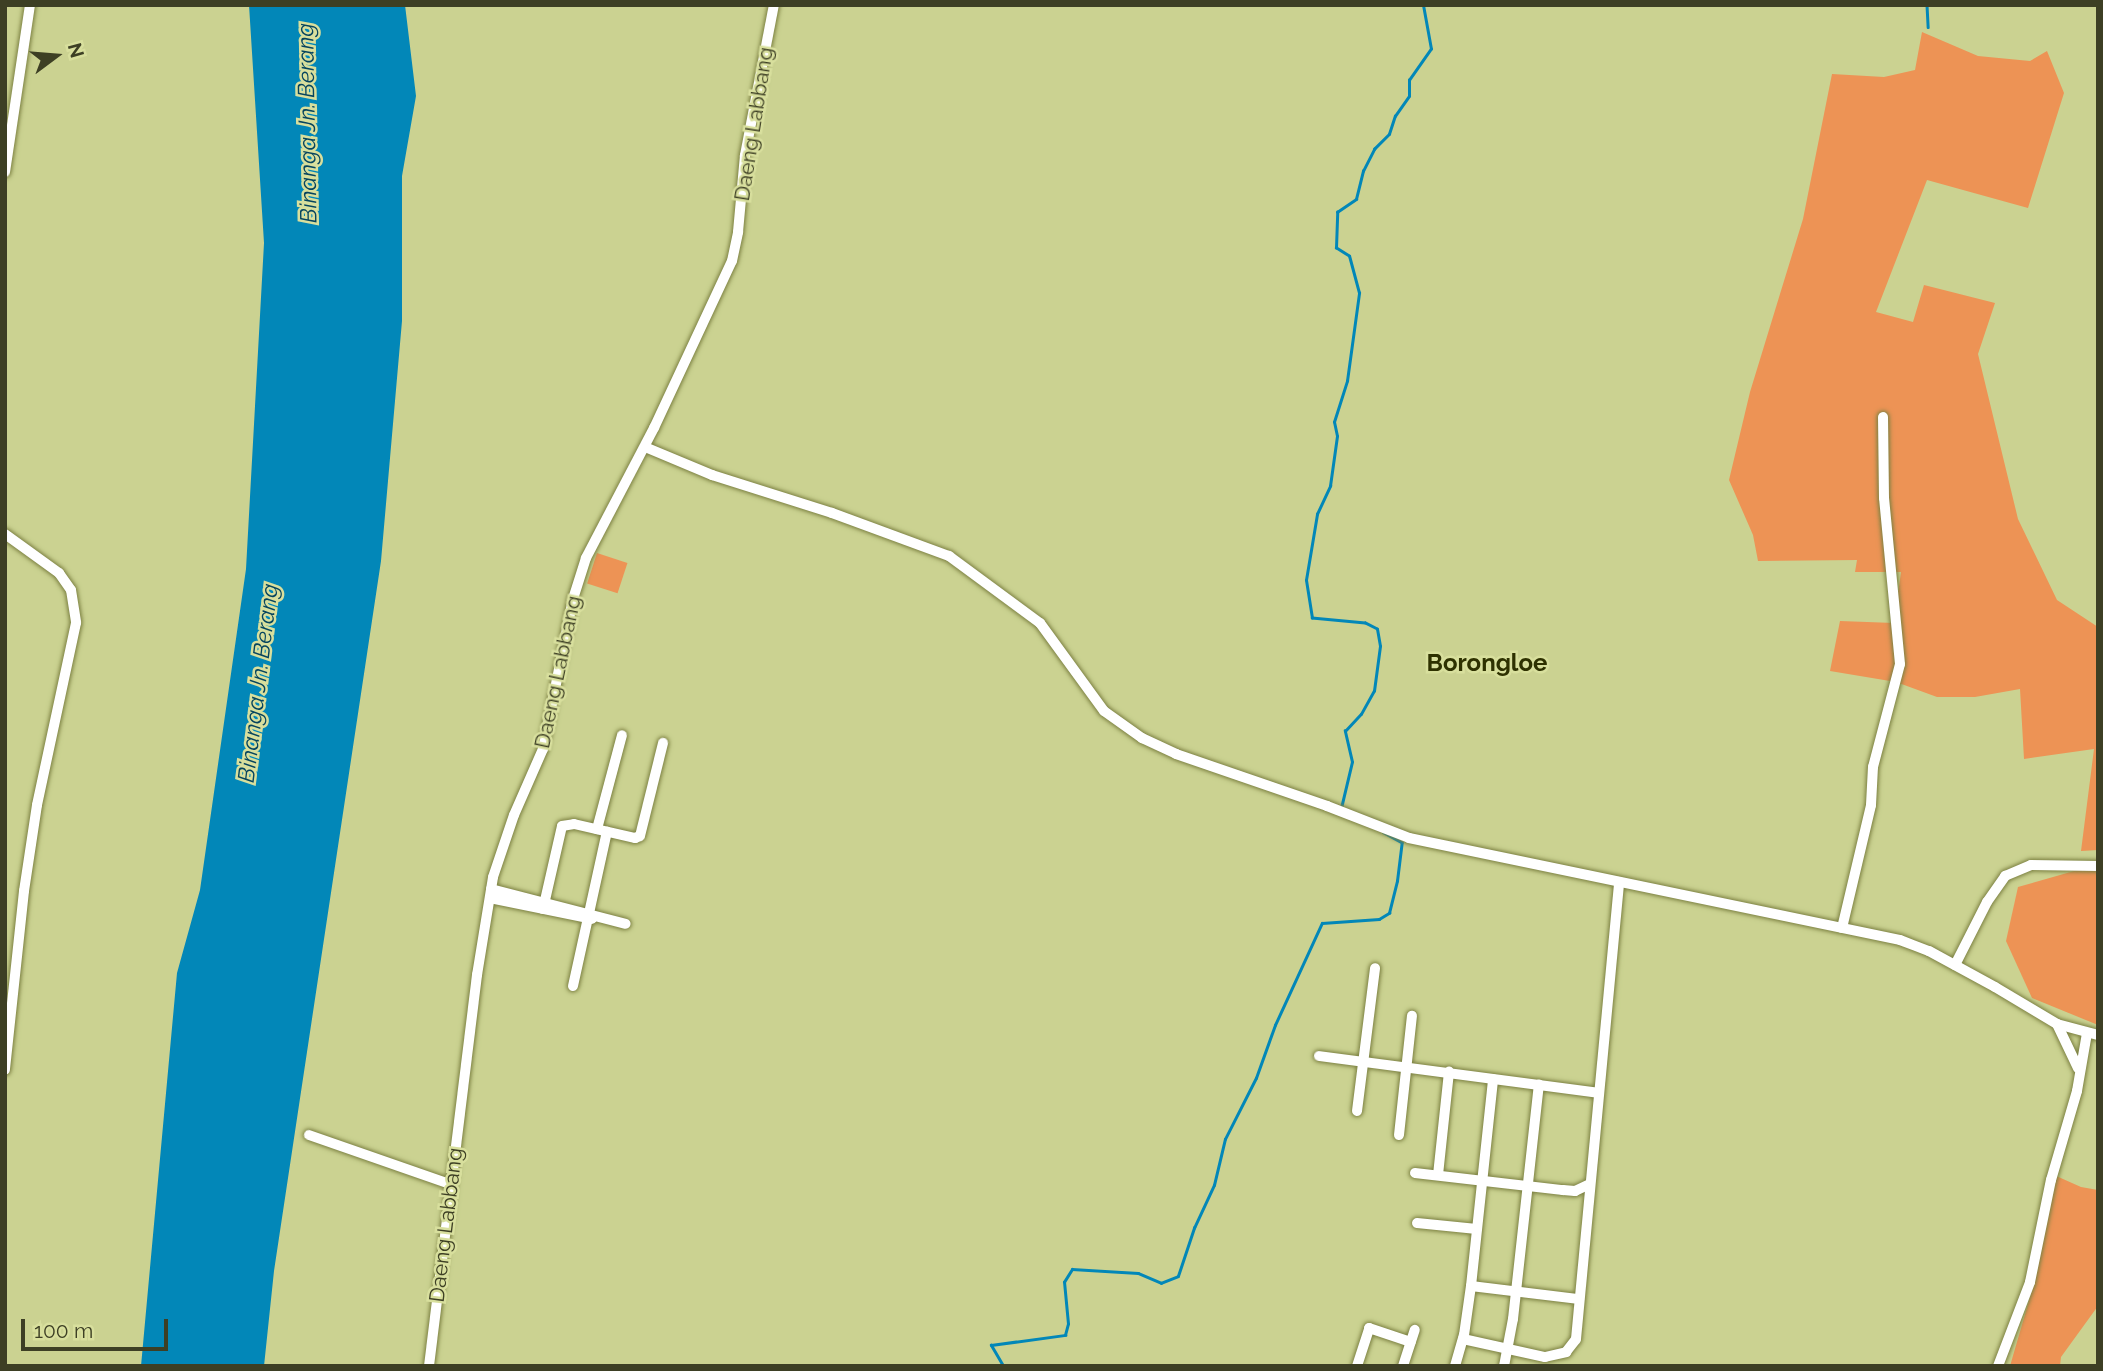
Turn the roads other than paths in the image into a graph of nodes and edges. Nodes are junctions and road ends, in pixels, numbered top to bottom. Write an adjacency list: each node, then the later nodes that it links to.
1 (30, 5): 3 (street)
2 (774, 5): 5 (street, Daeng Labbang)
3 (5, 172)
4 (1883, 417): 16 (street)
5 (645, 447): 11 (street); 12 (street, Daeng Labbang)
6 (5, 534): 27 (street)
7 (622, 734): 9 (street)
8 (663, 743): 9 (street)
9 (602, 830): 13 (street); 14 (street)
10 (2098, 866): 17 (street)
11 (1619, 882): 16 (street); 31 (street)
12 (490, 893): 13 (street); 38 (street, Daeng Labbang)
13 (544, 905): 14 (street)
14 (592, 917): 15 (street); 19 (street)
15 (626, 924)
16 (1842, 928): 17 (street)
17 (1955, 965): 21 (street)
18 (1375, 968): 24 (street)
19 (573, 986)
20 (1412, 1016): 25 (street)
21 (2057, 1024): 22 (street); 26 (street)
22 (2092, 1034): 26 (street)
23 (1319, 1056): 24 (street)
24 (1363, 1062): 25 (street); 32 (street)
25 (1406, 1067): 28 (street); 34 (street)
26 (2078, 1068): 55 (street)
27 (5, 1070)
28 (1449, 1072): 29 (street); 36 (street)
29 (1493, 1079): 30 (street); 37 (street)
30 (1539, 1084): 31 (street); 40 (street)
31 (1599, 1093): 39 (street)
32 (1357, 1111)
33 (309, 1135): 38 (street)
34 (1399, 1135)
35 (1415, 1173): 36 (street)
36 (1438, 1175): 37 (street)
37 (1482, 1180): 40 (street); 42 (street)
38 (450, 1184): 50 (street, Daeng Labbang)
39 (1588, 1185): 40 (street); 45 (street)
40 (1527, 1186): 44 (street)
41 (1417, 1223): 42 (street)
42 (1477, 1229): 43 (street)
43 (1471, 1286): 44 (street); 47 (street)
44 (1516, 1292): 45 (street); 49 (street)
45 (1578, 1299): 49 (street)
46 (1415, 1330): 48 (street)
47 (1463, 1339): 49 (street); 53 (street)
48 (1411, 1342): 51 (street); 52 (street)
49 (1509, 1350): 54 (street)
50 (429, 1366)
51 (1357, 1366)
52 (1403, 1366)
53 (1455, 1366)
54 (1504, 1366)
55 (1998, 1366)

